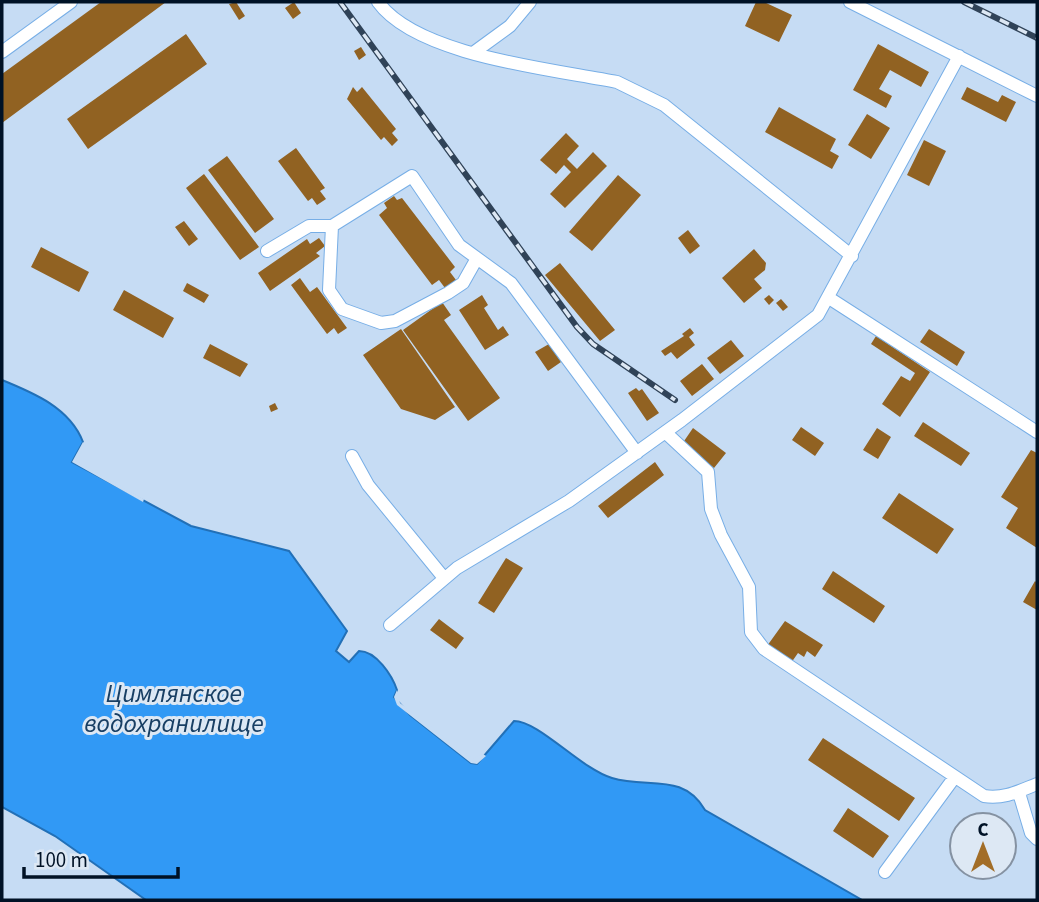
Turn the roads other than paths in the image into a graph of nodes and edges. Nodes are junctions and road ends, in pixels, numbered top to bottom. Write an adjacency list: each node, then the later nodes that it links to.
1 (71, 2): 5 (street)
2 (378, 2): 6 (street)
3 (530, 2): 6 (street)
4 (850, 2): 7 (street)
5 (2, 52)
6 (473, 52): 11 (street)
7 (959, 57): 8 (street); 11 (street)
8 (1037, 96)
9 (332, 226): 10 (street); 12 (street); 12 (street)
10 (267, 251)
11 (852, 256): 13 (street)
12 (476, 260): 16 (street)
13 (830, 298): 14 (street); 15 (street)
14 (665, 432): 16 (street); 20 (street)
15 (1037, 432)
16 (637, 453): 18 (street)
17 (352, 456): 18 (street)
18 (444, 578): 19 (street)
19 (390, 625)
20 (954, 778): 22 (street); 24 (street)
21 (1037, 784): 22 (street)
22 (1019, 793): 23 (street)
23 (1037, 839)
24 (885, 872)

